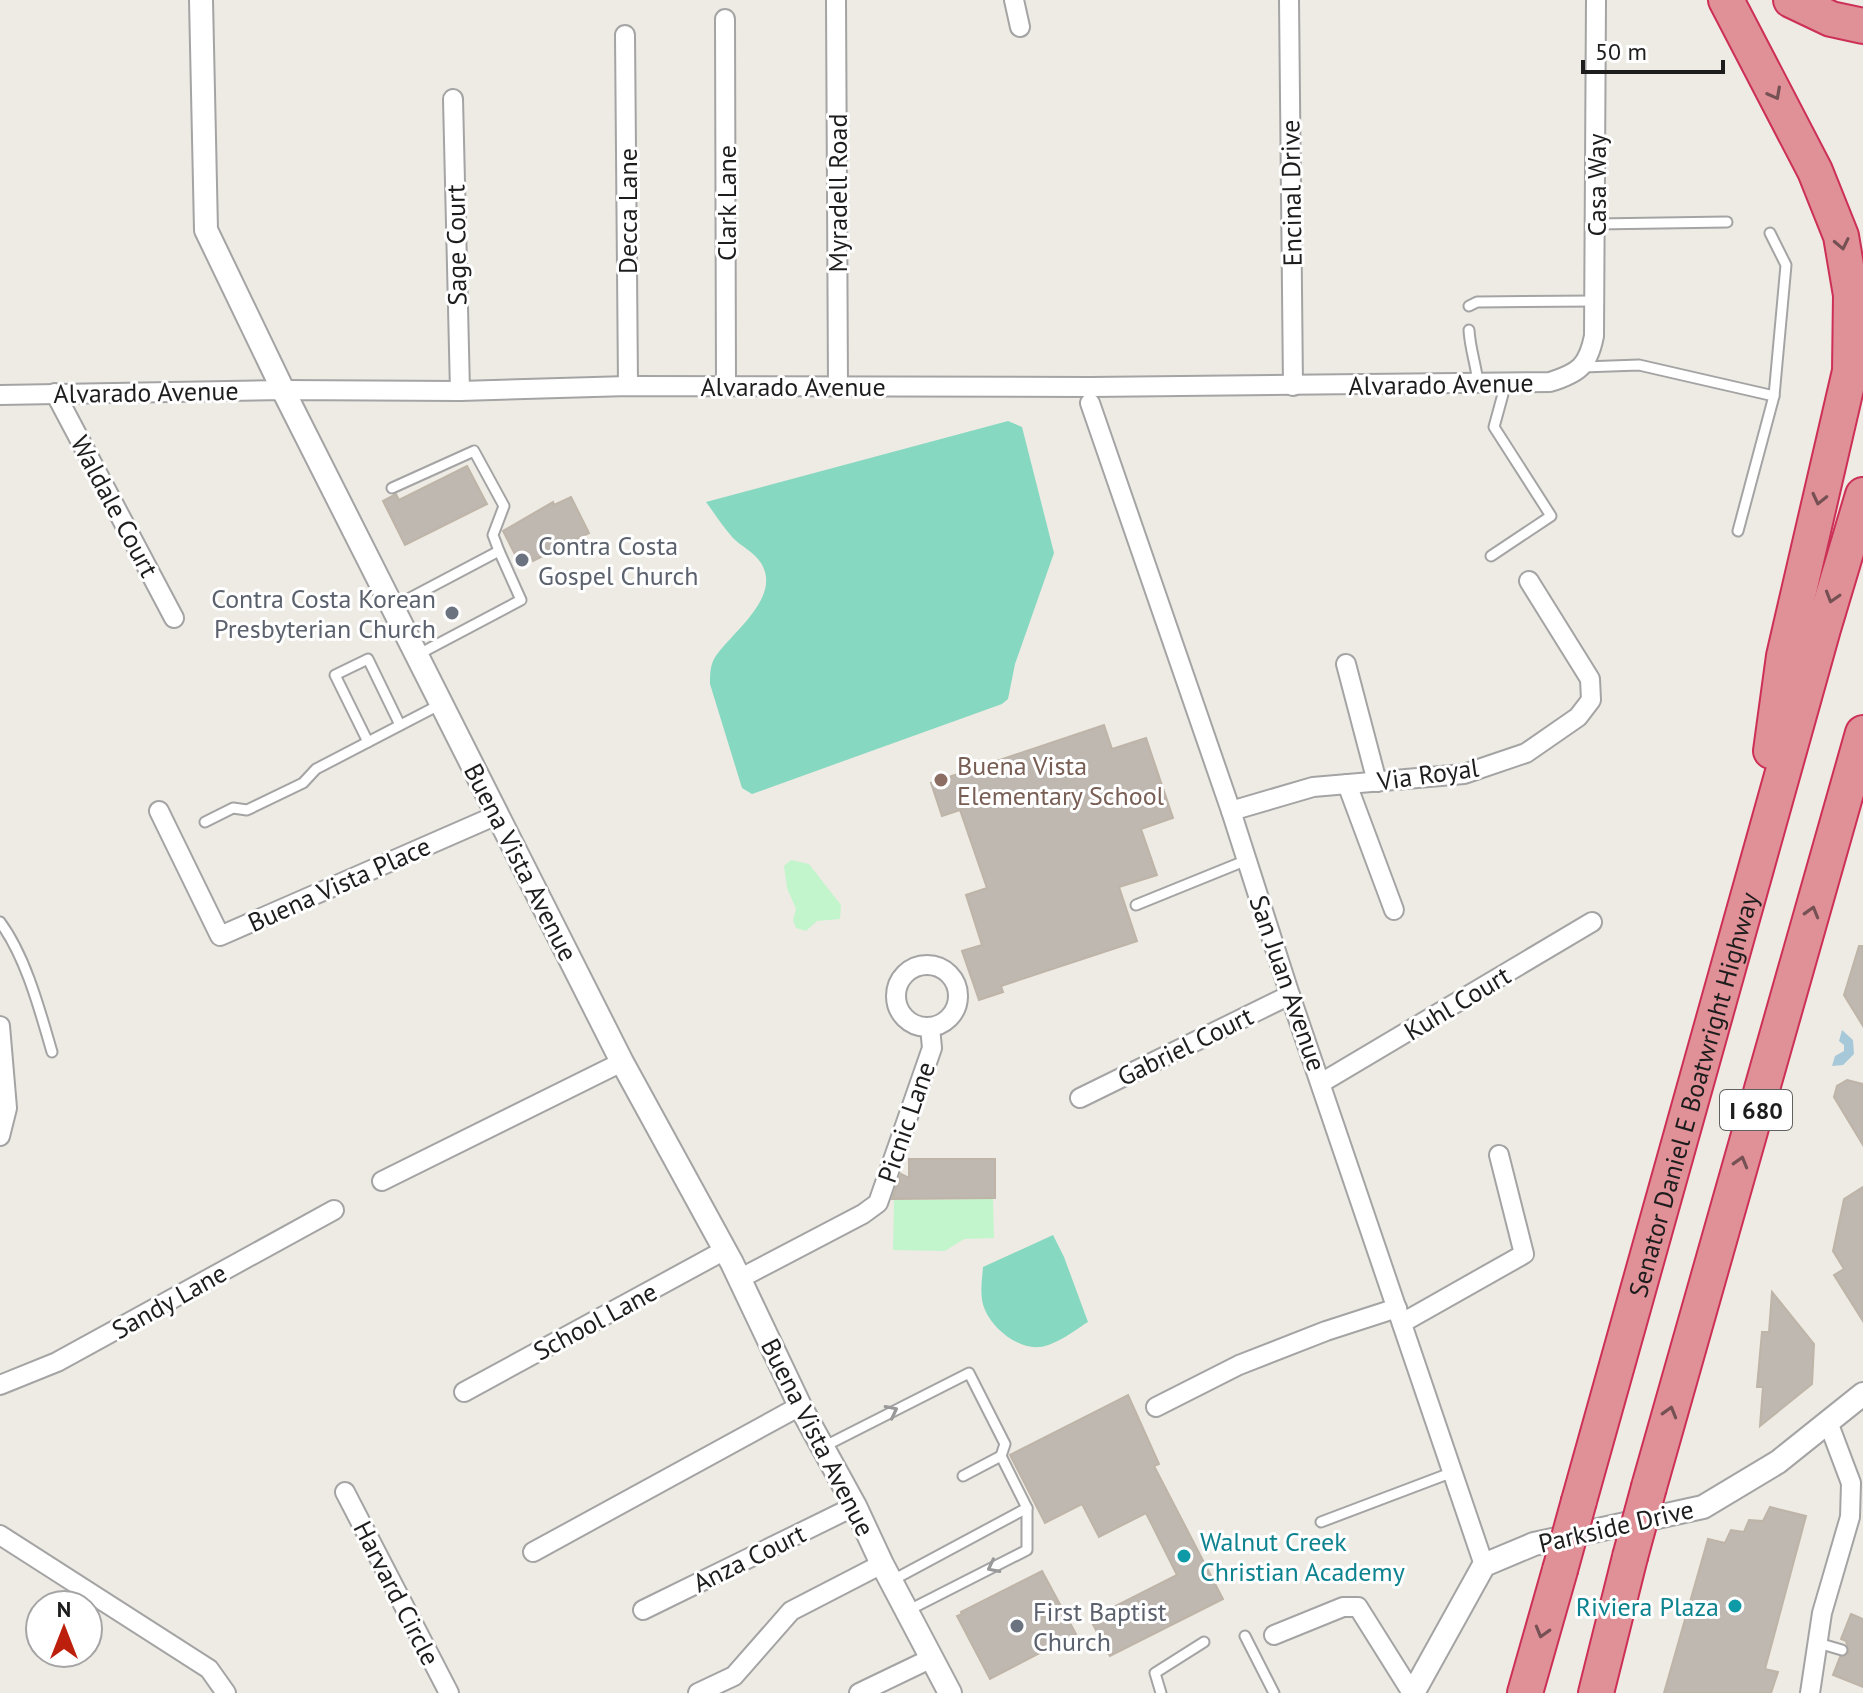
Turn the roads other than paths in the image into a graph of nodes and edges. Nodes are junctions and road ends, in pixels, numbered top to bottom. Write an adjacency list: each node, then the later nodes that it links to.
1 (201, 0): 26 (street, Buena Vista Avenue)
2 (836, 0): 25 (street, Myradell Road)
3 (1014, 0): 10 (street)
4 (1289, 0): 24 (street, Encinal Drive)
5 (1596, 0): 14 (street, Casa Way)
6 (1726, 0): 53 (highway, one-way to 53)
7 (1791, 0): 9 (highway)
8 (725, 19): 23 (street, Clark Lane)
9 (1863, 26)
10 (1020, 27)
11 (625, 35): 22 (street, Decca Lane)
12 (453, 99): 27 (street, Sage Court)
13 (1727, 222): 14 (lane)
14 (1596, 224): 16 (street, Casa Way)
15 (1770, 233): 30 (lane)
16 (1596, 301): 17 (lane); 19 (street, Casa Way)
17 (1469, 306)
18 (1469, 330): 20 (lane)
19 (1583, 367): 21 (street, Alvarado Avenue); 30 (lane)
20 (1478, 383): 21 (street, Alvarado Avenue); 24 (street, Alvarado Avenue)
21 (1506, 383): 36 (lane)
22 (628, 386): 23 (street, Alvarado Avenue); 27 (street, Alvarado Avenue)
23 (726, 386): 25 (street, Alvarado Avenue)
24 (1293, 386): 25 (street, Alvarado Avenue)
25 (838, 387)
26 (283, 390): 27 (street, Alvarado Avenue); 28 (street, Alvarado Avenue); 38 (street, Buena Vista Avenue)
27 (460, 391)
28 (55, 393): 29 (street, Alvarado Avenue); 39 (street, Waldale Court)
29 (0, 395)
30 (1774, 396): 34 (lane)
31 (1090, 403): 49 (street, San Juan Avenue)
32 (392, 488): 35 (lane)
33 (1863, 495): 53 (highway, Senator Daniel E Boatwright Highway / I 680, one-way to 53)
34 (1738, 531)
35 (499, 551): 38 (lane); 40 (lane)
36 (1491, 556)
37 (1529, 581): 46 (street, Via Royal)
38 (393, 607): 40 (street, Buena Vista Avenue)
39 (174, 618)
40 (417, 655): 42 (street, Buena Vista Avenue)
41 (1346, 664): 46 (street)
42 (441, 704): 43 (lane); 50 (street, Buena Vista Avenue)
43 (400, 725): 45 (lane); 45 (lane)
44 (1863, 733): 107 (highway, I 680, one-way to 44, bridge)
45 (368, 742): 51 (lane)
46 (1377, 782): 47 (street, Via Royal)
47 (1347, 784): 49 (street, Via Royal); 55 (street, Via Royal)
48 (159, 811): 50 (street, Buena Vista Place)
49 (1231, 811): 52 (street, San Juan Avenue)
50 (497, 815): 62 (street, Buena Vista Avenue)
51 (205, 822)
52 (1247, 860): 54 (lane); 58 (street, San Juan Avenue)
53 (1752, 890): 106 (highway, Senator Daniel E Boatwright Highway / I 680, one-way to 106, bridge)
54 (1136, 905)
55 (1394, 910)
56 (0, 922): 61 (lane)
57 (1592, 922): 63 (street, Kuhl Court)
58 (1290, 995): 63 (street, San Juan Avenue); 64 (street, Gabriel Court)
59 (0, 1026): 65 (street)
60 (930, 1027): 70 (street, Picnic Lane)
61 (52, 1052)
62 (622, 1062): 67 (street); 69 (street, Buena Vista Avenue)
63 (1321, 1083): 71 (street, San Juan Avenue)
64 (1080, 1098)
65 (0, 1136)
66 (1499, 1155): 71 (street)
67 (382, 1181)
68 (334, 1210): 72 (street, Sandy Lane)
69 (725, 1250): 70 (street, Buena Vista Avenue); 73 (street, School Lane)
70 (739, 1279): 75 (street, Buena Vista Avenue)
71 (1400, 1315): 76 (street); 80 (street, San Juan Avenue)
72 (0, 1385)
73 (464, 1392)
74 (1863, 1394): 77 (street, Parkside Drive)
75 (800, 1406): 78 (street, Buena Vista Avenue); 87 (street)
76 (1156, 1407)
77 (1828, 1422): 88 (street, Parkside Drive); 95 (street)
78 (823, 1447): 79 (lane, one-way to 79); 83 (street, Buena Vista Avenue)
79 (1001, 1456): 81 (lane); 84 (lane)
80 (1453, 1472): 85 (lane); 88 (street, San Juan Avenue)
81 (963, 1476)
82 (345, 1492): 99 (street, Harvard Circle)
83 (855, 1506): 89 (street, Buena Vista Avenue); 90 (street, Anza Court)
84 (1027, 1508): 89 (lane); 91 (lane, one-way to 91)
85 (1321, 1522)
86 (0, 1535): 98 (street)
87 (533, 1552)
88 (1484, 1565): 105 (street)
89 (886, 1573): 91 (street, Buena Vista Avenue); 100 (street)
90 (643, 1610)
91 (907, 1611): 97 (street, Buena Vista Avenue)
92 (1274, 1635): 105 (street)
93 (1245, 1636): 104 (lane)
94 (1204, 1642): 103 (lane)
95 (1818, 1643): 96 (lane); 108 (street)
96 (1842, 1650)
97 (932, 1658): 101 (street); 102 (street, Buena Vista Avenue)
98 (226, 1693)
99 (449, 1693)
100 (698, 1693)
101 (859, 1693)
102 (950, 1693)
103 (1161, 1693)
104 (1274, 1693)
105 (1413, 1693)
106 (1525, 1693)
107 (1596, 1693)
108 (1810, 1693)

